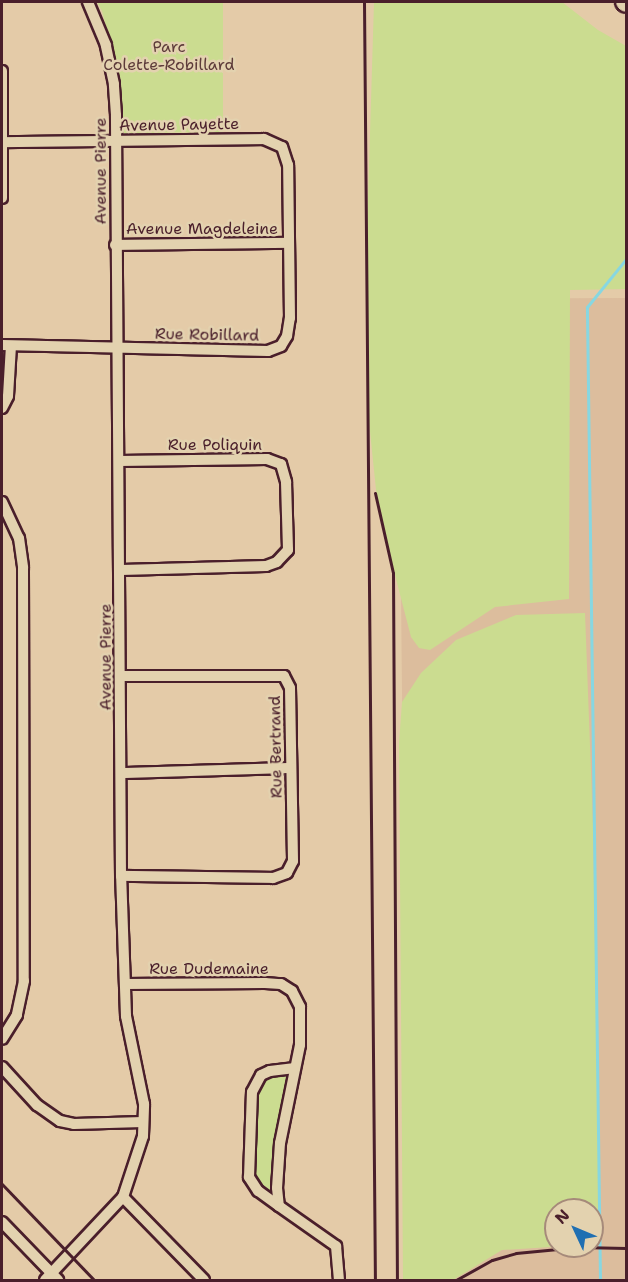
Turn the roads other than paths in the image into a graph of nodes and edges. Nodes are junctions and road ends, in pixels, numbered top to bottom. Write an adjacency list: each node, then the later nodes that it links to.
1 (88, 2): 3 (street, Avenue Pierre)
2 (2, 71): 4 (street)
3 (117, 141): 4 (street, Avenue Payette); 5 (street, Avenue Payette); 8 (street, Avenue Pierre)
4 (3, 142): 6 (street)
5 (282, 147): 7 (street, Rue Robillard)
6 (2, 198)
7 (289, 243): 8 (street, Avenue Magdeleine); 10 (street, Rue Robillard)
8 (115, 245): 10 (street, Avenue Pierre)
9 (6, 346): 10 (street, Rue Robillard); 11 (street)
10 (117, 348): 12 (street, Avenue Pierre)
11 (2, 408)
12 (119, 461): 14 (street, Avenue Pierre); 14 (street, Rue Poliquin)
13 (2, 502): 20 (street)
14 (121, 570): 15 (street, Avenue Pierre)
15 (121, 676): 16 (street, Rue Bertrand); 17 (street, Avenue Pierre)
16 (291, 768): 17 (street); 18 (street, Rue Bertrand)
17 (122, 773): 18 (street, Avenue Pierre)
18 (121, 876): 19 (street, Avenue Pierre)
19 (125, 984): 22 (street, Rue Dudemaine); 23 (street, Avenue Pierre)
20 (2, 1039)
21 (2, 1067): 23 (street)
22 (294, 1068): 25 (street); 25 (street)
23 (143, 1122): 24 (street, Avenue Pierre)
24 (123, 1197): 27 (street, Avenue Pierre); 28 (street)
25 (279, 1206): 29 (street)
26 (2, 1222): 27 (street)
27 (51, 1278)
28 (204, 1281)
29 (339, 1281)

